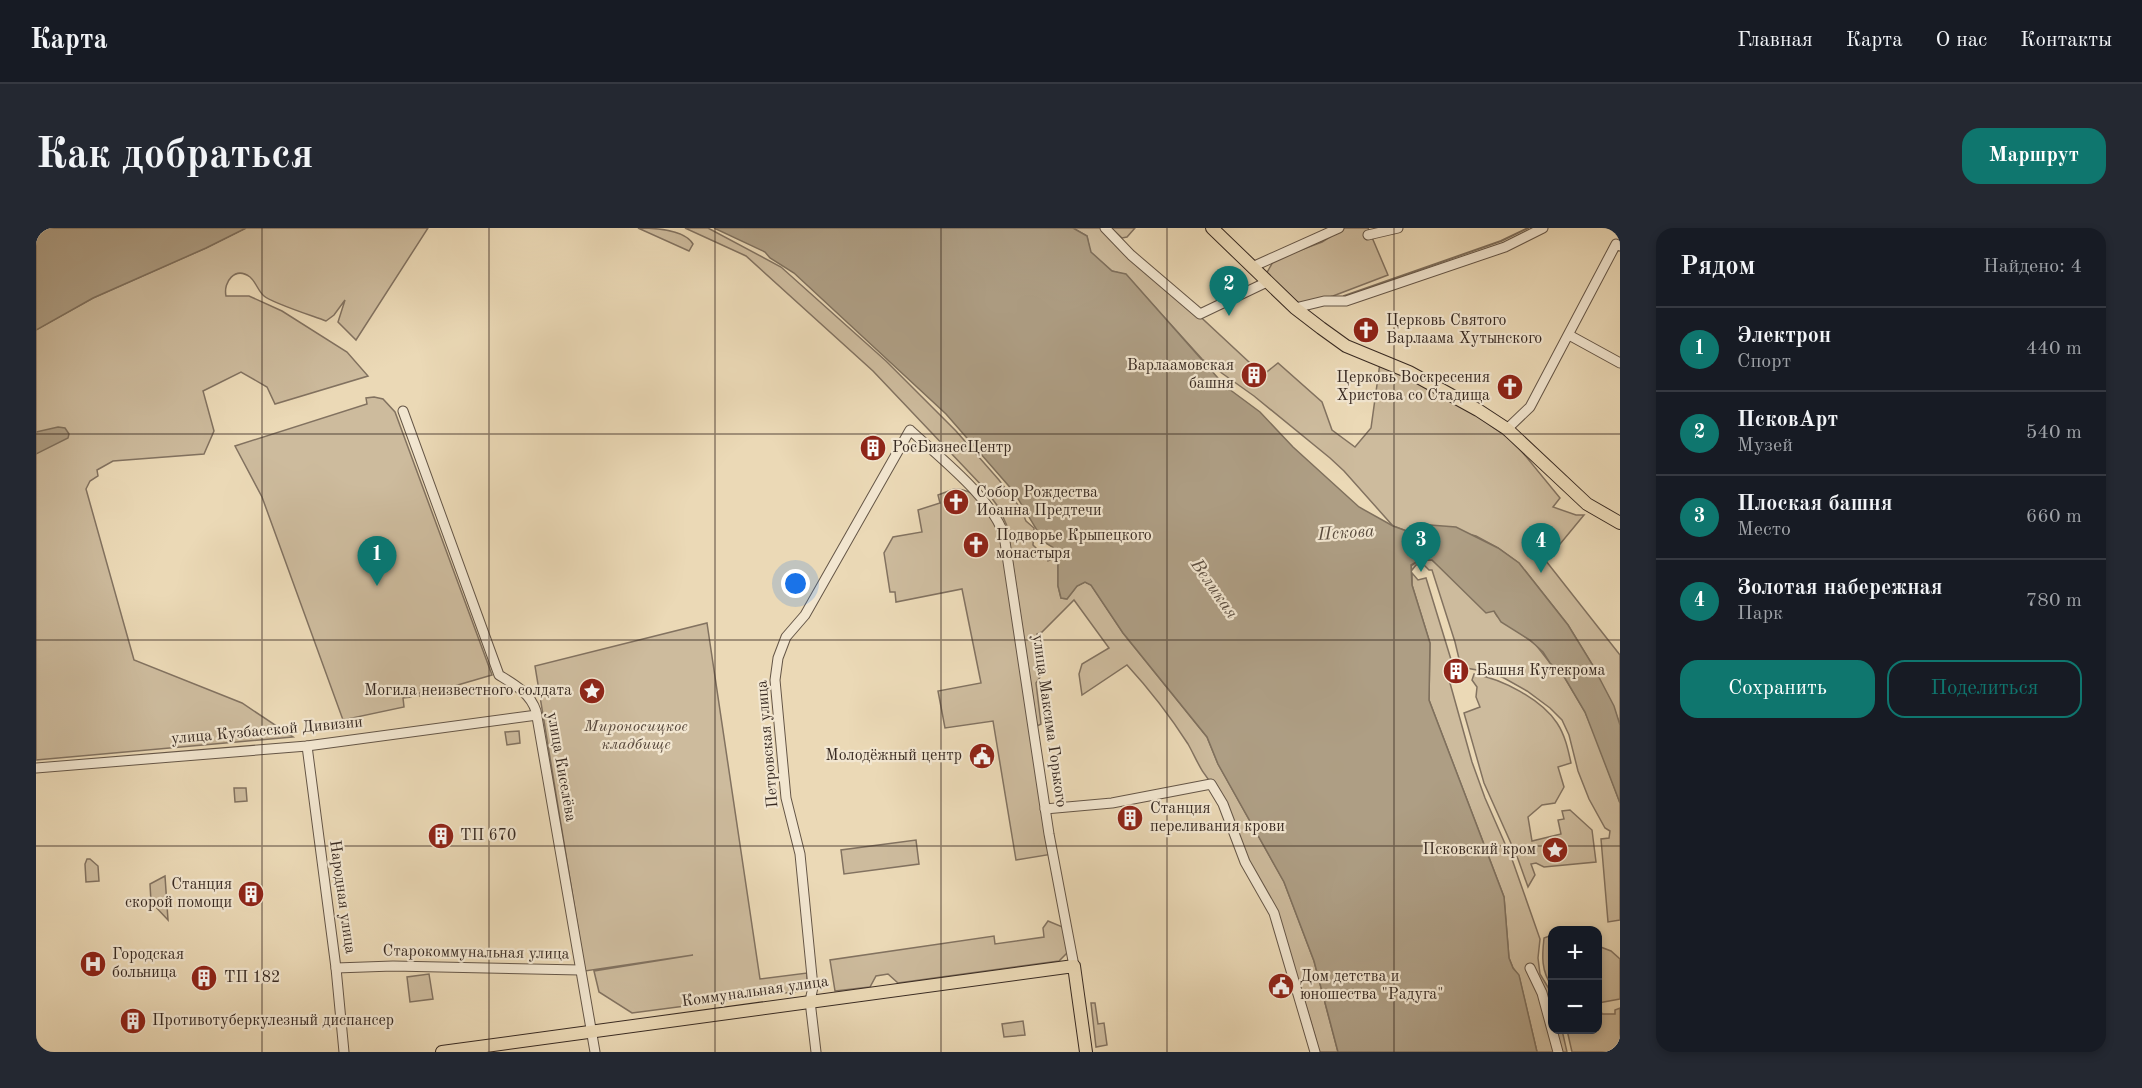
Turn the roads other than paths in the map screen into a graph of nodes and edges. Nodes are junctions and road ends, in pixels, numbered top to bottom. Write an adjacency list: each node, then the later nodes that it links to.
1 (1105, 228): 9 (street)
2 (1212, 228): 8 (main road)
3 (1339, 228): 8 (street)
4 (1398, 228): 6 (street)
5 (1543, 228): 10 (street)
6 (1368, 235)
7 (1618, 245): 11 (street)
8 (1252, 267): 9 (main road)
9 (1268, 282): 10 (main road)
10 (1295, 308): 14 (main road)
11 (1569, 335): 12 (street); 14 (street)
12 (1620, 363)
13 (403, 411): 17 (street, улица Киселёва)
14 (1507, 429): 16 (main road)
15 (910, 430): 20 (street, улица Максима Горького); 25 (street, Петровская улица)
16 (1620, 523)
17 (537, 715): 18 (street, улица Кузбасской Дивизии); 24 (street, улица Киселёва)
18 (307, 746): 19 (street, улица Кузбасской Дивизии); 22 (street, Народная улица)
19 (36, 768)
20 (1045, 809): 21 (street, улица Максима Горького); 32 (street)
21 (1074, 966): 25 (main road, Коммунальная улица); 31 (main road, улица Максима Горького)
22 (336, 968): 24 (street, Старокоммунальная улица); 27 (street, Народная улица)
23 (1530, 968): 33 (street)
24 (580, 970): 26 (street, улица Киселёва)
25 (810, 1001): 26 (main road, Коммунальная улица); 30 (street, Петровская улица)
26 (591, 1030): 28 (main road, Коммунальная улица); 29 (street, улица Киселёва)
27 (345, 1052)
28 (442, 1052)
29 (595, 1052)
30 (816, 1052)
31 (1086, 1052)
32 (1316, 1052)
33 (1558, 1052)

